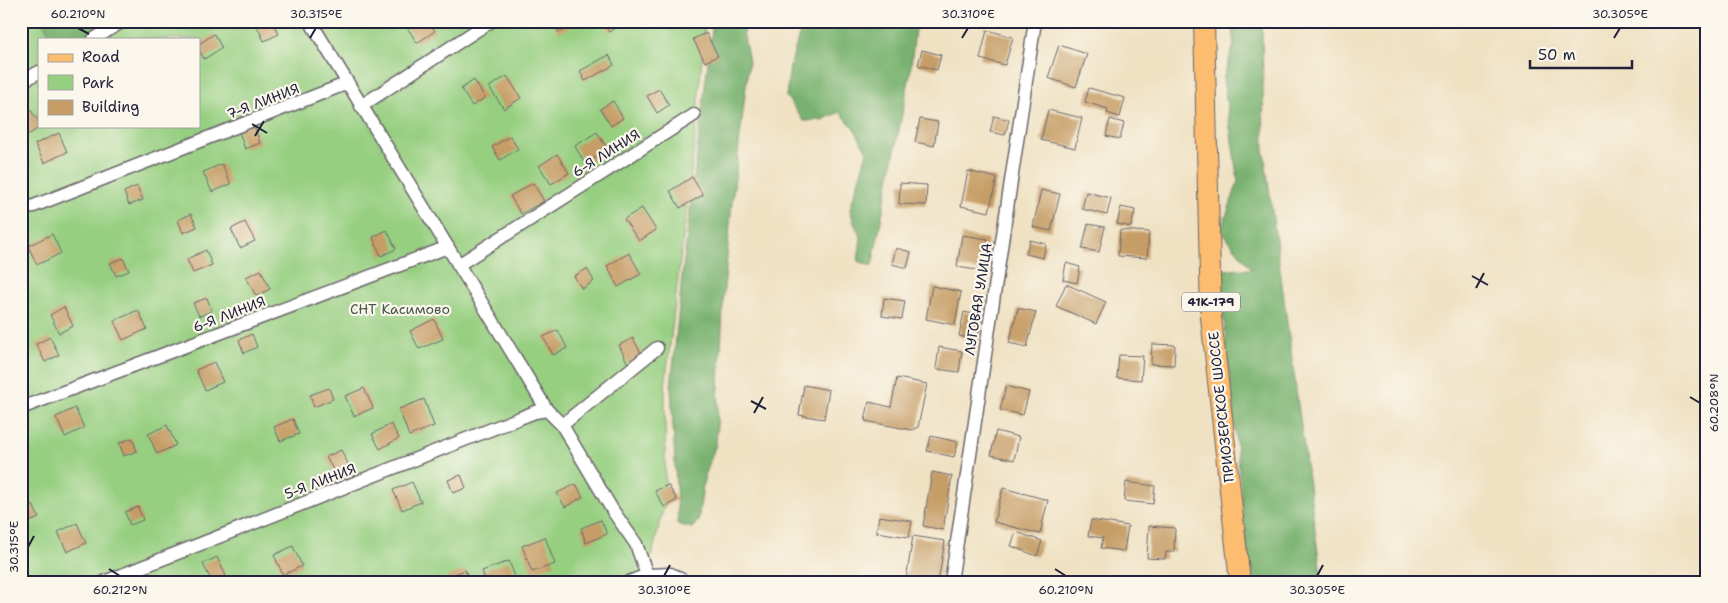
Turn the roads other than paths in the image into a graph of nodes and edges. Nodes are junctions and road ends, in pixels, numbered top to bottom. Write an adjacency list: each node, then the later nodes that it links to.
1 (123, 21): 6 (street)
2 (310, 21): 9 (street)
3 (491, 21): 10 (street)
4 (1035, 21): 23 (street, ЛУГОВАЯ УЛИЦА)
5 (1204, 21): 24 (main road, ПРИОЗЕРСКОЕ ШОССЕ / 41К-179)
6 (96, 38)
7 (38, 73): 8 (street)
8 (21, 82)
9 (348, 83): 10 (street); 12 (street, 7-Я ЛИНИЯ)
10 (361, 106): 13 (street)
11 (694, 115): 14 (street, 6-Я ЛИНИЯ)
12 (21, 211)
13 (448, 247): 14 (street); 16 (street, 6-Я ЛИНИЯ)
14 (458, 265): 17 (street)
15 (657, 348): 18 (street)
16 (21, 408)
17 (547, 410): 18 (street); 20 (street, 5-Я ЛИНИЯ)
18 (562, 425): 19 (street)
19 (647, 578): 21 (street); 22 (street)
20 (104, 582)
21 (629, 582)
22 (686, 582)
23 (951, 582)
24 (1240, 582)

